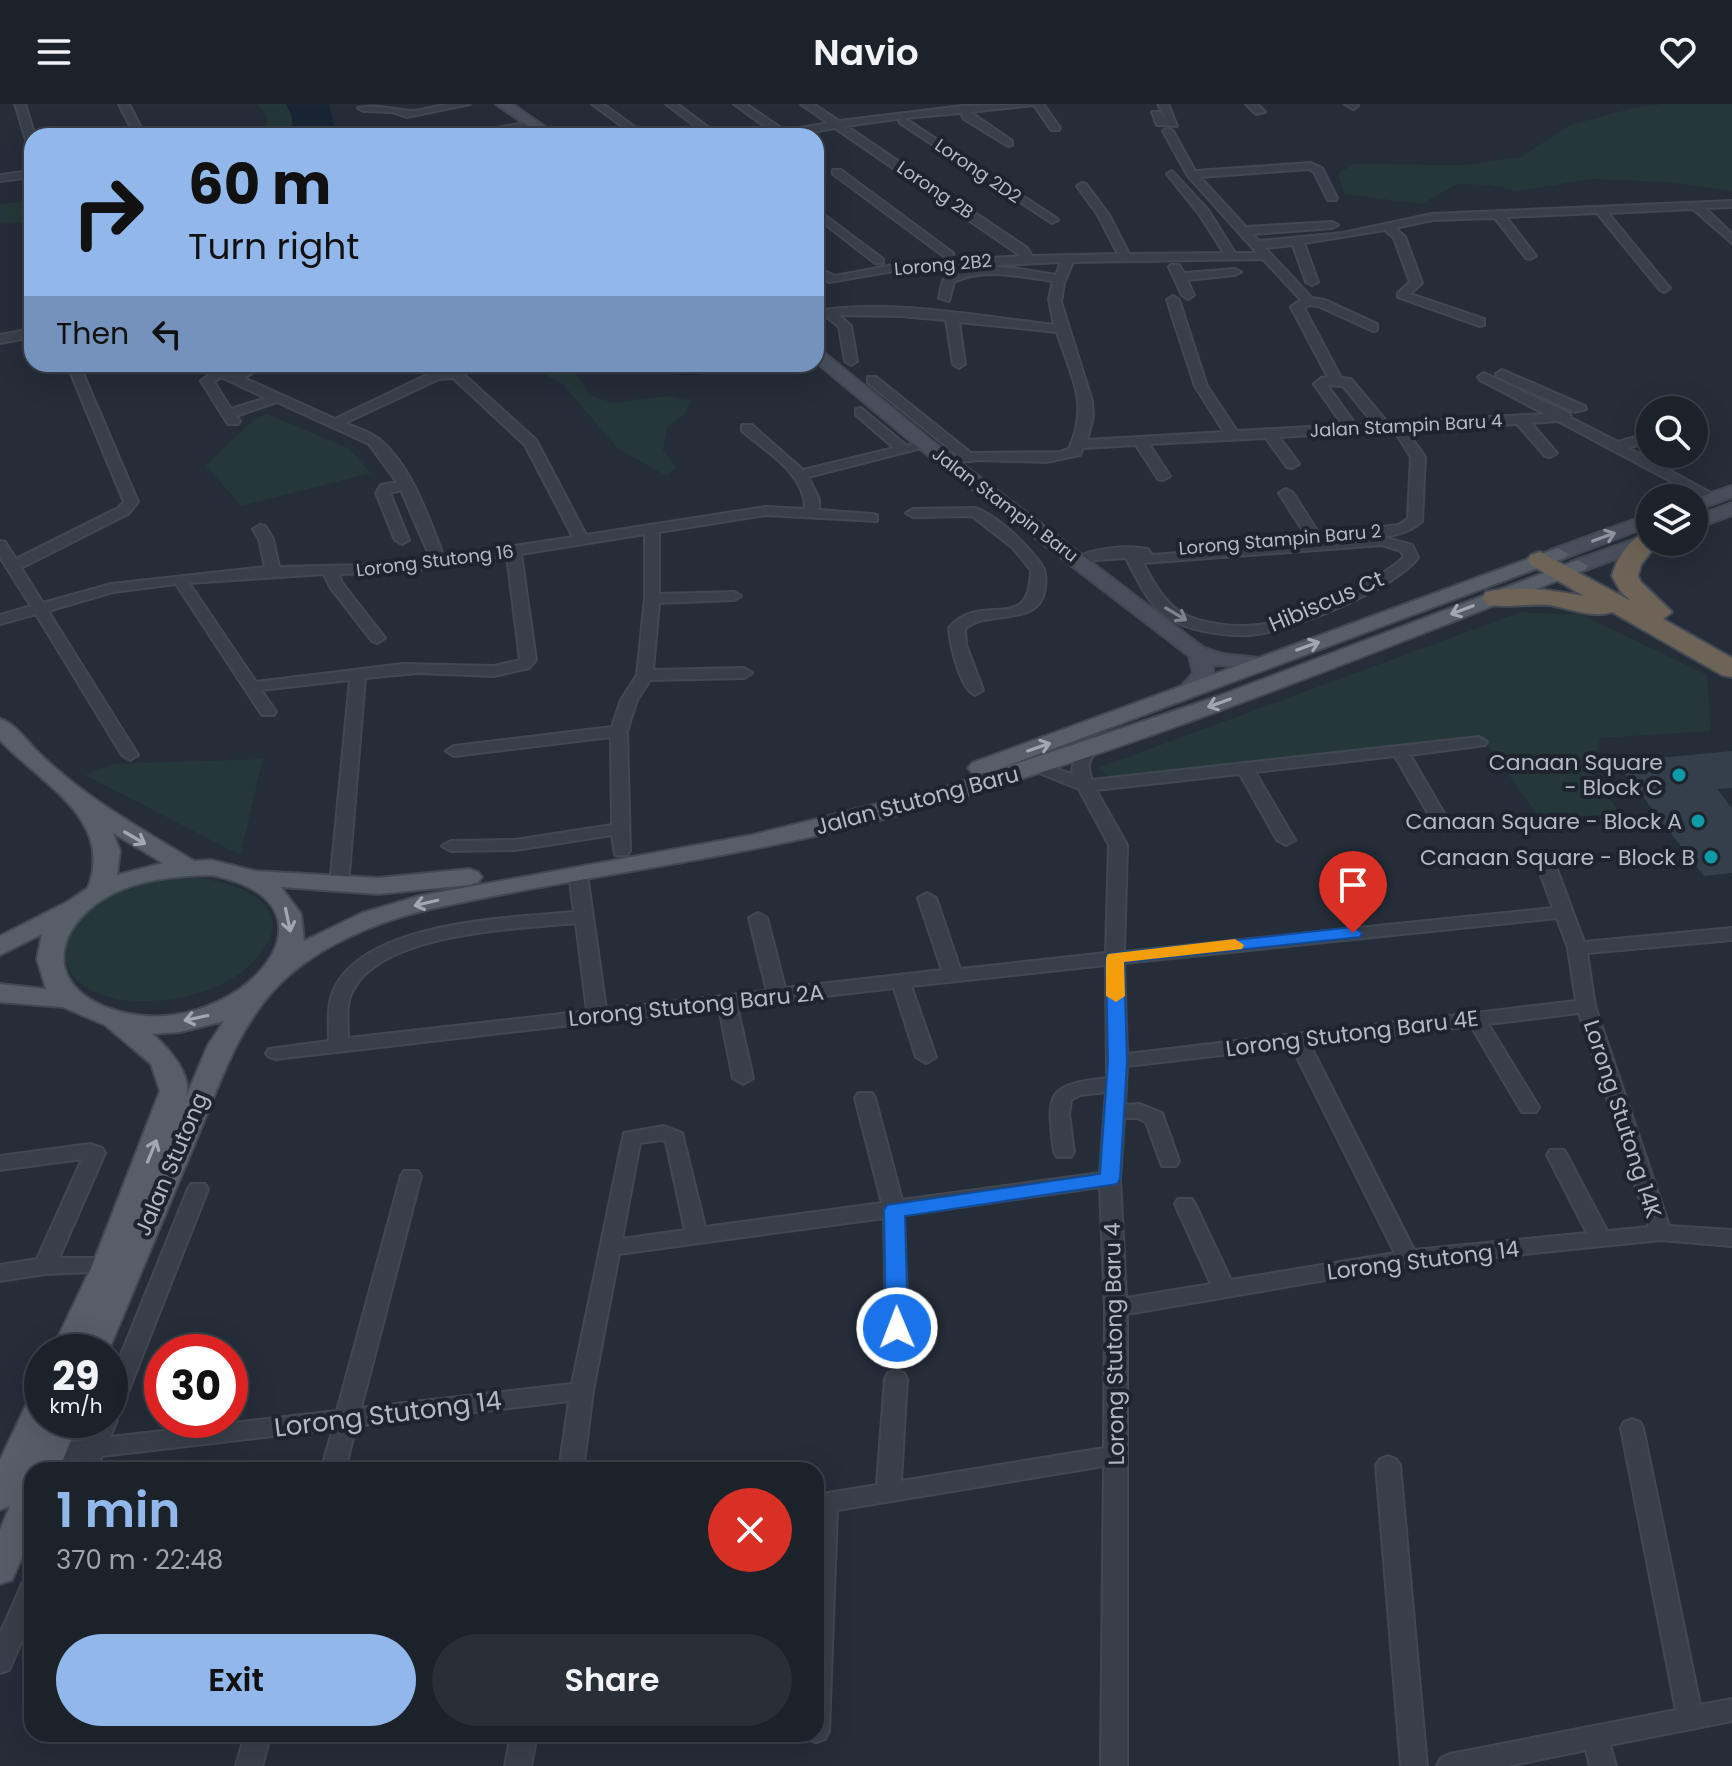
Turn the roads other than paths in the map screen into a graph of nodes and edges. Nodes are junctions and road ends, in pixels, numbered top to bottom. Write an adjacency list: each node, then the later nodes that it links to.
1 (20, 104): 19 (street)
2 (124, 104): 20 (street)
3 (465, 104): 13 (street)
4 (503, 104): 17 (street)
5 (597, 104): 23 (street)
6 (671, 104): 24 (street)
7 (739, 104): 25 (street)
8 (806, 104): 18 (street, Lorong 2B)
9 (1029, 104): 12 (street)
10 (1038, 104): 26 (street)
11 (1251, 104): 14 (street)
12 (983, 106): 15 (street)
13 (363, 108)
14 (1260, 112)
15 (966, 113): 16 (street); 18 (street); 29 (street)
16 (904, 121): 18 (street); 42 (street, Lorong 2D2)
17 (533, 124): 21 (street); 22 (street)
18 (842, 127): 27 (street); 51 (street, Lorong 2B)
19 (27, 128)
20 (136, 128)
21 (510, 128)
22 (539, 128)
23 (631, 128)
24 (704, 128)
25 (769, 128)
26 (1055, 128)
27 (824, 129)
28 (1168, 131): 32 (street)
29 (1008, 143)
30 (837, 172): 50 (street)
31 (1172, 174): 56 (street)
32 (1192, 174): 36 (street); 45 (street)
33 (24, 175): 34 (street)
34 (0, 178)
35 (1082, 186): 52 (street)
36 (1332, 198)
37 (1732, 204): 38 (street)
38 (1696, 206): 39 (street); 46 (street)
39 (1600, 210): 40 (street); 65 (street)
40 (1499, 215): 44 (street); 54 (street)
41 (824, 218): 58 (street)
42 (1052, 220)
43 (1332, 225): 45 (street)
44 (1386, 226): 47 (street); 73 (street)
45 (1244, 231): 48 (street)
46 (1732, 240)
47 (1297, 241): 48 (street); 64 (street)
48 (1256, 245): 53 (street)
49 (1055, 248): 51 (street)
50 (949, 255): 51 (street); 58 (street)
51 (1026, 255): 57 (street, Lorong 2B2); 61 (street, Lorong 2B2)
52 (1124, 256): 55 (street, Lorong 2B2); 57 (street, Lorong 2B2)
53 (1266, 256): 56 (street, Lorong 2B2); 69 (street)
54 (1530, 256)
55 (1170, 257): 56 (street, Lorong 2B2); 62 (street)
56 (1232, 257)
57 (1069, 258): 63 (street)
58 (879, 261): 59 (street)
59 (824, 270)
60 (1235, 272): 62 (street)
61 (824, 275)
62 (1180, 277): 66 (street)
63 (1060, 279): 67 (street); 75 (street)
64 (1312, 282)
65 (1664, 288)
66 (1188, 295)
67 (945, 298)
68 (1173, 300): 97 (street)
69 (1308, 301): 74 (street); 86 (street)
70 (824, 314): 72 (street)
71 (824, 315): 79 (street)
72 (952, 317): 75 (street); 80 (street)
73 (1480, 322)
74 (1373, 327)
75 (1062, 329): 100 (street)
76 (24, 334): 77 (street)
77 (0, 339)
78 (824, 361): 101 (street, Jalan Stampin Baru)
79 (851, 361)
80 (959, 364)
81 (76, 372): 132 (street)
82 (220, 372): 84 (street); 87 (street)
83 (245, 372): 84 (street)
84 (234, 378): 87 (street)
85 (872, 380): 105 (street)
86 (1336, 380): 93 (street); 95 (street)
87 (278, 398): 92 (street)
88 (1580, 409): 90 (street)
89 (861, 412): 103 (street)
90 (1565, 417): 91 (street, Jalan Stampin Baru 4); 102 (street)
91 (1521, 420): 93 (street, Jalan Stampin Baru 4); 104 (street)
92 (338, 422): 110 (street); 124 (street)
93 (1391, 427): 95 (street, Jalan Stampin Baru 4); 122 (street, Lorong Stampin Baru 2)
94 (747, 428): 108 (street)
95 (1352, 429): 96 (street, Jalan Stampin Baru 4)
96 (1270, 434): 97 (street, Jalan Stampin Baru 4); 107 (street)
97 (1233, 436): 98 (street, Jalan Stampin Baru 4)
98 (1140, 441): 100 (street, Jalan Stampin Baru 4); 109 (street)
99 (1636, 441): 102 (street)
100 (1079, 444): 105 (street, Jalan Stampin Baru 4)
101 (926, 445): 103 (street); 106 (street, Jalan Stampin Baru)
102 (1620, 446): 114 (street)
103 (904, 450): 108 (street)
104 (1550, 453)
105 (966, 455): 106 (street, Jalan Stampin Baru 4)
106 (947, 461): 113 (street, Jalan Stampin Baru)
107 (1292, 464)
108 (799, 475): 115 (street)
109 (1163, 476)
110 (406, 485): 119 (street); 119 (street)
111 (1732, 491): 114 (street)
112 (1286, 493): 122 (street)
113 (1004, 505): 116 (street); 129 (street, Jalan Stampin Baru)
114 (1723, 510)
115 (812, 512): 118 (street, Lorong Stutong 16); 121 (street, Lorong Stutong 16)
116 (975, 512): 117 (street); 151 (street)
117 (913, 513)
118 (872, 518)
119 (424, 526): 130 (street)
120 (260, 529): 133 (street)
121 (652, 530): 124 (street, Lorong Stutong 16); 138 (street)
122 (1314, 537): 127 (street, Lorong Stampin Baru 2)
123 (1636, 538): 131 (street)
124 (582, 541): 126 (street, Lorong Stutong 16)
125 (0, 545): 132 (street)
126 (514, 552): 130 (street, Lorong Stutong 16); 148 (street)
127 (1135, 553): 127 (street, Hibiscus Ct, one-way to 127); 129 (street, Lorong Stampin Baru 2)
128 (1636, 553): 140 (highway)
129 (1079, 561): 143 (street, Jalan Stampin Baru)
130 (439, 562): 134 (street, Lorong Stutong 16)
131 (1559, 563): 137 (main road, Jalan Stutong Baru); 140 (highway); 145 (main road, Jalan Stutong Baru, one-way to 131)
132 (14, 566): 139 (street)
133 (273, 571): 134 (street, Lorong Stutong 16); 135 (street, Lorong Stutong 16)
134 (331, 572): 142 (street)
135 (180, 580): 139 (street, Lorong Stutong 16); 150 (street)
136 (734, 596): 138 (street)
137 (1495, 598): 140 (highway); 158 (main road, Jalan Stutong Baru, one-way to 158)
138 (652, 599): 149 (street)
139 (37, 608): 141 (street, Lorong Stutong 16); 160 (street)
140 (1649, 616): 144 (highway); 146 (highway)
141 (0, 620)
142 (377, 638)
143 (1197, 652): 145 (street, Jalan Stampin Baru); 152 (street)
144 (1732, 654)
145 (1262, 663): 152 (main road, Jalan Stutong Baru)
146 (1732, 669)
147 (744, 673): 149 (street)
148 (358, 674): 150 (street); 173 (street)
149 (645, 675): 155 (street)
150 (251, 687): 153 (street)
151 (975, 690)
152 (1188, 690): 166 (main road, Jalan Stutong Baru, one-way to 152)
153 (268, 712)
154 (0, 726): 164 (main road)
155 (619, 731): 157 (street); 166 (street)
156 (1479, 742): 159 (street)
157 (454, 751)
158 (1088, 751): 161 (main road, Jalan Stutong Baru); 163 (street)
159 (1400, 751): 162 (street); 165 (street)
160 (130, 755)
161 (1040, 768): 163 (street); 171 (main road, Jalan Stutong Baru)
162 (1245, 768): 163 (street); 167 (street)
163 (1086, 786): 182 (street, Lorong Stutong Baru 4)
164 (86, 806): 170 (main road, one-way to 170); 174 (main road)
165 (1441, 822)
166 (620, 840): 168 (street); 173 (main road, Jalan Stutong Baru)
167 (1286, 840)
168 (451, 846)
169 (1544, 859): 176 (street, Lorong Stutong 14K)
170 (187, 867): 172 (main road); 174 (main road)
171 (578, 874): 177 (street); 185 (main road, Jalan Stutong Baru, one-way to 185)
172 (249, 877): 173 (main road, Jalan Stutong Baru); 185 (main road, one-way to 185)
173 (339, 885)
174 (92, 896): 180 (main road); 188 (main road)
175 (927, 898): 183 (street)
176 (1562, 912): 181 (street, Lorong Stutong 14K); 182 (street, Lorong Stutong Baru 2A)
177 (584, 917): 191 (street); 195 (street)
178 (758, 918): 187 (street)
179 (1732, 934): 181 (street)
180 (0, 947)
181 (1577, 948): 190 (street, Lorong Stutong 14K)
182 (1115, 958): 183 (street, Lorong Stutong Baru 2A); 198 (street, Lorong Stutong Baru 4)
183 (953, 975): 184 (street, Lorong Stutong Baru 2A)
184 (901, 982): 187 (street, Lorong Stutong Baru 2A); 197 (street)
185 (265, 984): 193 (main road, one-way to 193); 226 (main road, Jalan Stutong)
186 (0, 993): 188 (main road)
187 (778, 997): 189 (street, Lorong Stutong Baru 2A)
188 (68, 999): 193 (main road)
189 (727, 1003): 191 (street, Lorong Stutong Baru 2A); 199 (street)
190 (1586, 1006): 192 (street, Lorong Stutong Baru 4E); 213 (street, Lorong Stutong 14K)
191 (597, 1014): 195 (street, Lorong Stutong Baru 2A)
192 (1476, 1019): 194 (street, Lorong Stutong Baru 4E); 202 (street)
193 (114, 1020): 220 (main road, Jalan Stutong, one-way to 193)
194 (1298, 1039): 198 (street, Lorong Stutong Baru 4E); 218 (street)
195 (339, 1046): 196 (street, Lorong Stutong Baru 2A)
196 (276, 1053)
197 (926, 1057)
198 (1118, 1061): 200 (street, Lorong Stutong Baru 4)
199 (743, 1078)
200 (1116, 1084): 203 (street, Lorong Stutong Baru 4); 204 (street)
201 (865, 1098): 212 (street)
202 (1529, 1107)
203 (1115, 1112): 206 (street); 209 (street, Lorong Stutong Baru 4)
204 (1064, 1152)
205 (1557, 1155): 216 (street)
206 (1169, 1161)
207 (0, 1163): 219 (street)
208 (411, 1176): 230 (street)
209 (1110, 1179): 212 (street); 223 (street, Lorong Stutong Baru 4)
210 (198, 1189): 227 (street)
211 (1185, 1204): 222 (street)
212 (894, 1210): 214 (street); 224 (street)
213 (1661, 1233): 215 (street, Lorong Stutong 14); 216 (street, Lorong Stutong 14)
214 (697, 1236): 217 (street); 217 (street)
215 (1732, 1238)
216 (1601, 1240): 218 (street, Lorong Stutong 14)
217 (610, 1248): 229 (street)
218 (1408, 1258): 222 (street, Lorong Stutong 14)
219 (45, 1266): 220 (street); 221 (street)
220 (107, 1266): 225 (main road, Jalan Stutong)
221 (0, 1273)
222 (1224, 1289): 223 (street, Lorong Stutong 14)
223 (1116, 1308): 235 (street, Lorong Stutong Baru 4)
224 (897, 1328)
225 (75, 1334)
226 (100, 1334)
227 (128, 1365)
228 (896, 1379): 241 (street)
229 (582, 1391): 230 (street, Lorong Stutong 14); 239 (street)
230 (348, 1419): 236 (street, Lorong Stutong 14); 238 (street)
231 (1632, 1428): 249 (street)
232 (27, 1438): 242 (main road)
233 (56, 1438): 237 (main road)
234 (99, 1438): 236 (street)
235 (1117, 1455): 241 (street); 255 (street, Lorong Stutong Baru 4)
236 (90, 1459): 237 (street, Lorong Stutong 14)
237 (46, 1461)
238 (335, 1462)
239 (572, 1462)
240 (1388, 1465): 256 (street)
241 (888, 1493): 243 (street)
242 (0, 1496)
243 (824, 1504)
244 (24, 1514): 245 (main road)
245 (0, 1570)
246 (24, 1607): 247 (street)
247 (0, 1662)
248 (1732, 1710): 249 (street)
249 (1690, 1717): 250 (street)
250 (1595, 1736): 257 (street); 258 (street)
251 (256, 1742): 253 (street)
252 (522, 1742): 254 (street)
253 (249, 1766)
254 (518, 1766)
255 (1114, 1766)
256 (1414, 1766)
257 (1450, 1766)
258 (1603, 1766)

